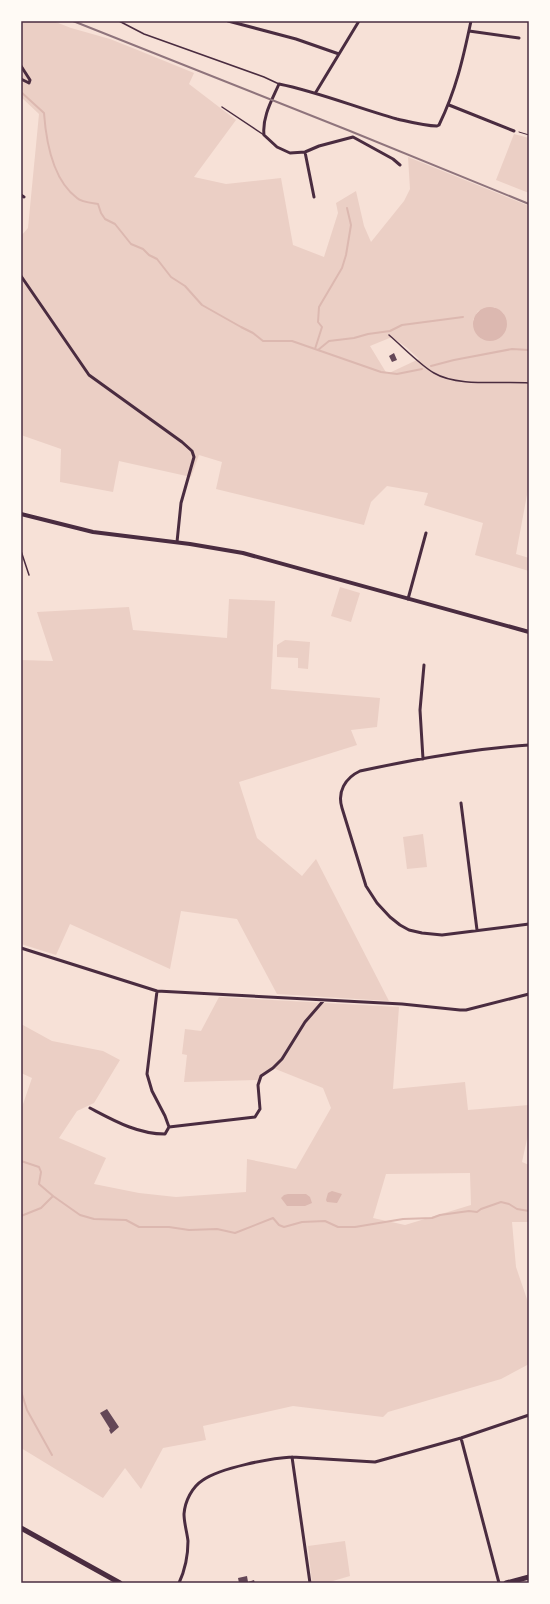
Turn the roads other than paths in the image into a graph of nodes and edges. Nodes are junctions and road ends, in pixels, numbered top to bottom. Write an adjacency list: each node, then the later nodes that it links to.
1 (119, 21): 10 (lane)
2 (228, 21): 7 (street)
3 (359, 21): 7 (street)
4 (471, 21): 5 (street)
5 (469, 31): 6 (street); 12 (street)
6 (519, 38)
7 (339, 54): 11 (street)
8 (21, 66): 9 (street)
9 (21, 79)
10 (279, 84): 11 (street); 15 (street)
11 (316, 92): 12 (street)
12 (449, 105): 14 (street)
13 (222, 107): 15 (lane)
14 (514, 131)
15 (264, 134): 16 (street)
16 (305, 152): 17 (street); 20 (street)
17 (400, 165)
18 (21, 195): 19 (street)
19 (24, 197)
20 (314, 197)
21 (21, 276): 26 (street)
22 (389, 335): 23 (lane)
23 (529, 383)
24 (21, 514): 26 (street)
25 (426, 533): 29 (street)
26 (177, 542): 29 (street)
27 (21, 551): 28 (lane)
28 (29, 576)
29 (408, 599): 30 (street)
30 (529, 632)
31 (424, 665): 33 (street)
32 (529, 746): 33 (street)
33 (423, 759): 36 (street)
34 (461, 803): 36 (street)
35 (529, 924): 36 (street)
36 (477, 930)
37 (21, 948): 38 (street)
38 (157, 991): 40 (street); 42 (street)
39 (529, 994): 40 (street)
40 (324, 1000): 42 (street)
41 (90, 1108): 42 (street)
42 (168, 1127)
43 (529, 1415): 44 (street)
44 (461, 1438): 45 (street); 51 (street)
45 (292, 1457): 49 (street); 50 (street)
46 (21, 1528): 48 (main road)
47 (529, 1577): 52 (main road)
48 (120, 1583)
49 (179, 1583)
50 (310, 1583)
51 (499, 1583)
52 (506, 1583)

